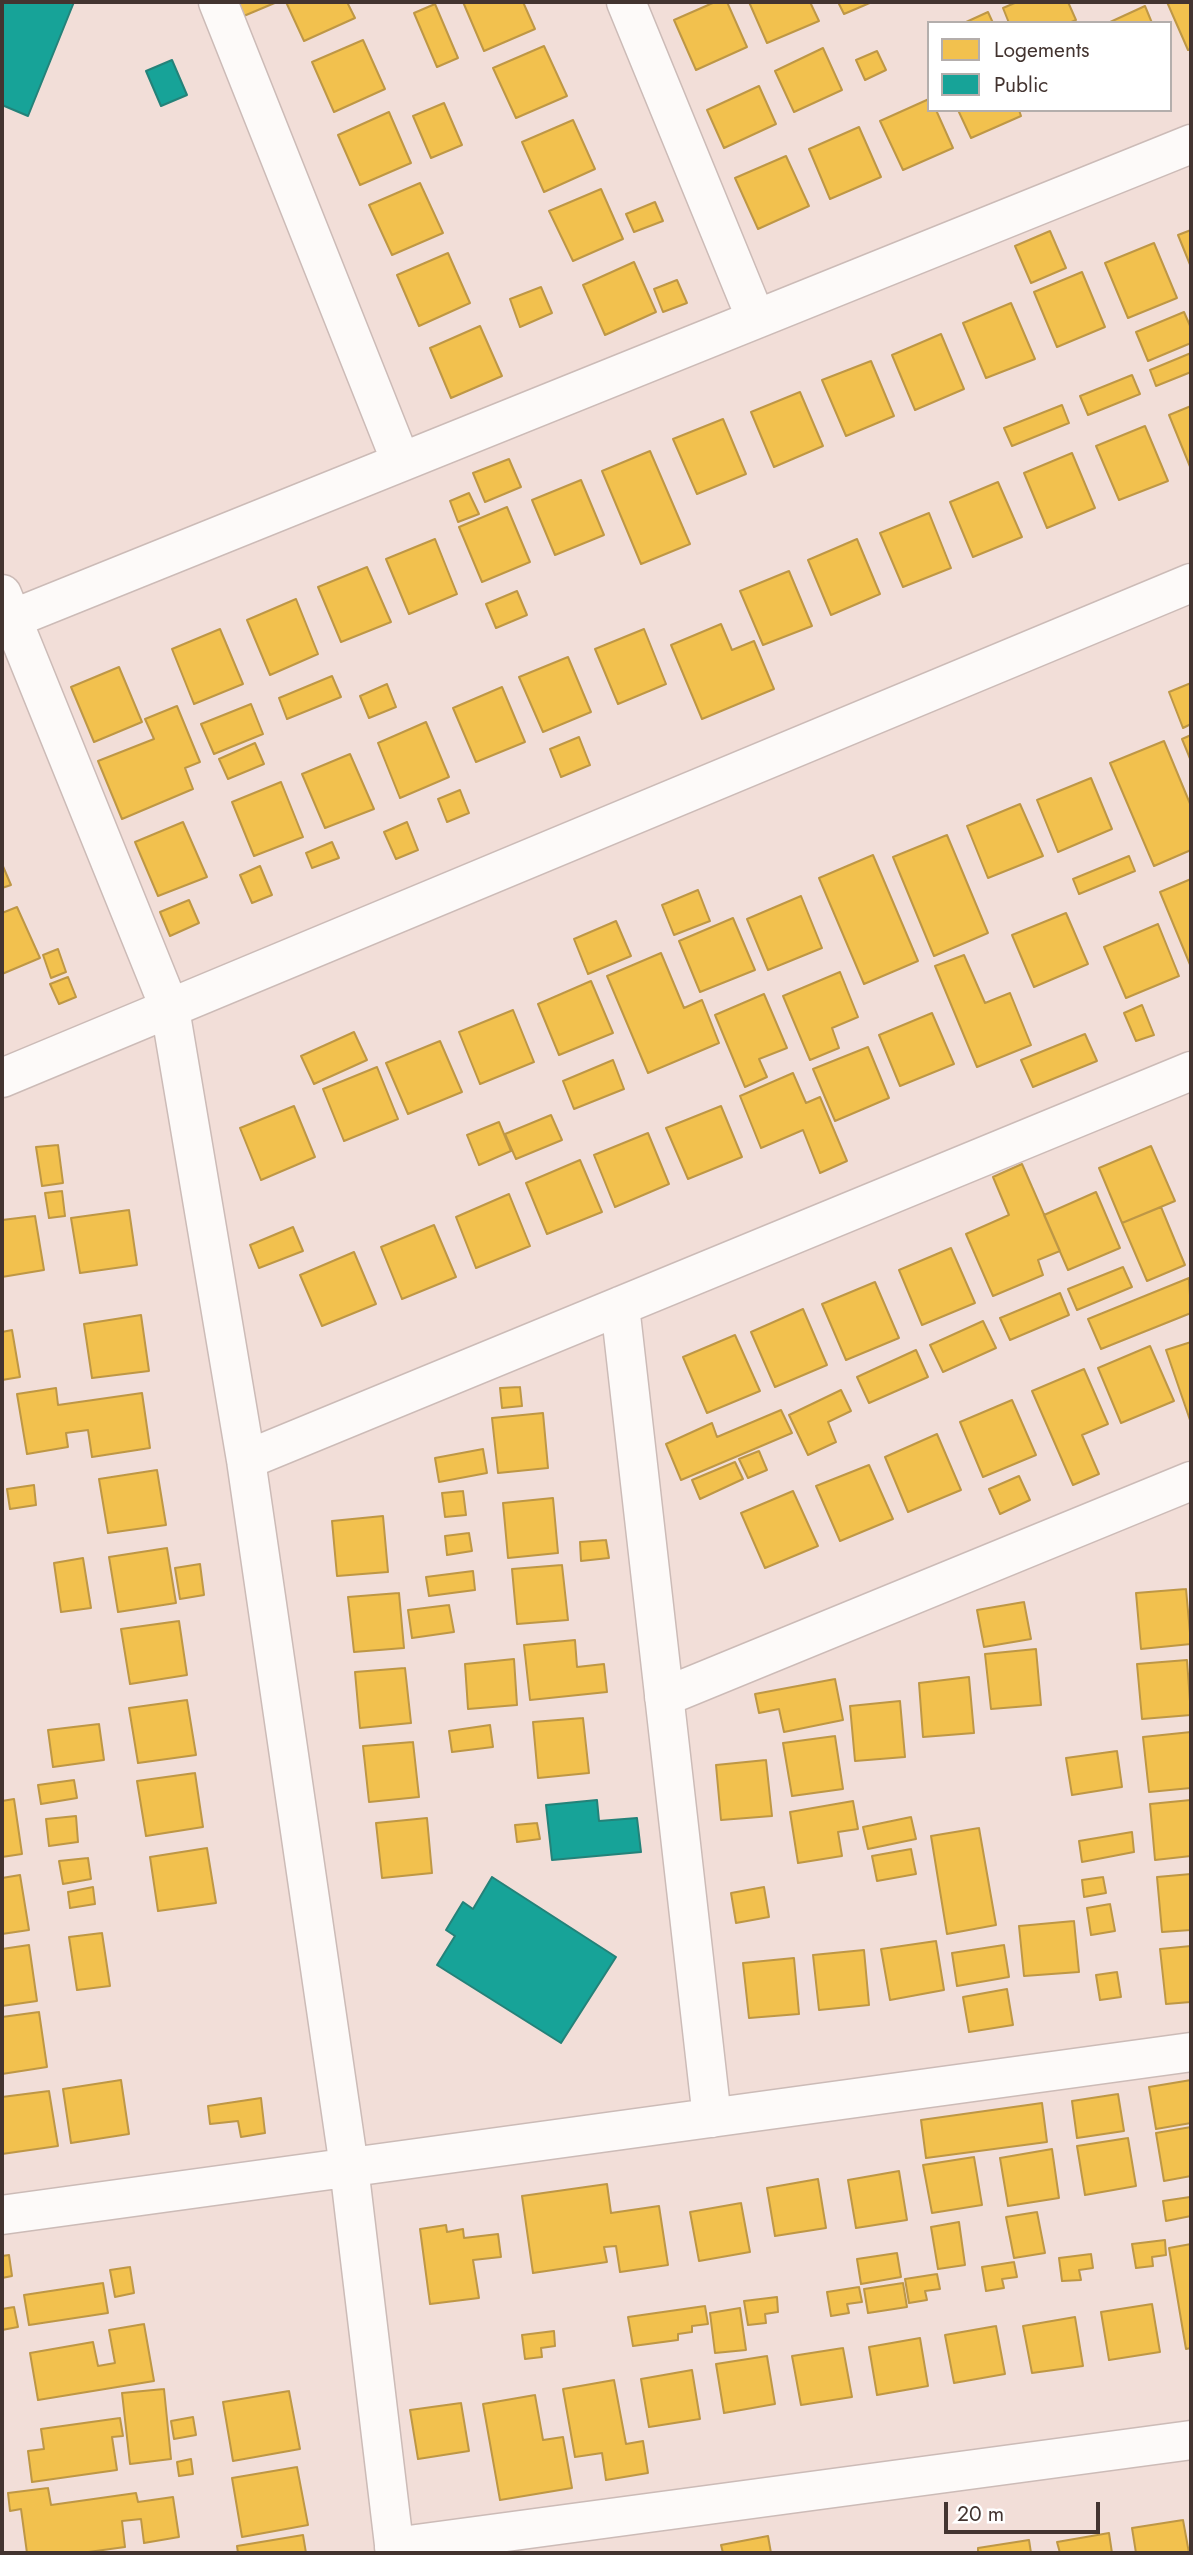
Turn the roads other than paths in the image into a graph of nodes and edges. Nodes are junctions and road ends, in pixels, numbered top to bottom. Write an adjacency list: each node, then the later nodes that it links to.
1 (218, 2): 5 (street)
2 (626, 2): 4 (street)
3 (1191, 144): 4 (street)
4 (757, 319): 5 (street)
5 (401, 462): 7 (street)
6 (1191, 583): 8 (street)
7 (7, 606): 8 (street)
8 (170, 1009): 10 (street); 12 (street)
9 (1191, 1071): 11 (street)
10 (2, 1079)
11 (620, 1306): 12 (street); 14 (street)
12 (246, 1460): 17 (street)
13 (1191, 1481): 14 (street)
14 (664, 1697): 16 (street)
15 (1191, 2052): 16 (street)
16 (712, 2118): 17 (street)
17 (349, 2167): 18 (street); 20 (street)
18 (2, 2215)
19 (1191, 2440): 20 (street)
20 (395, 2550)

